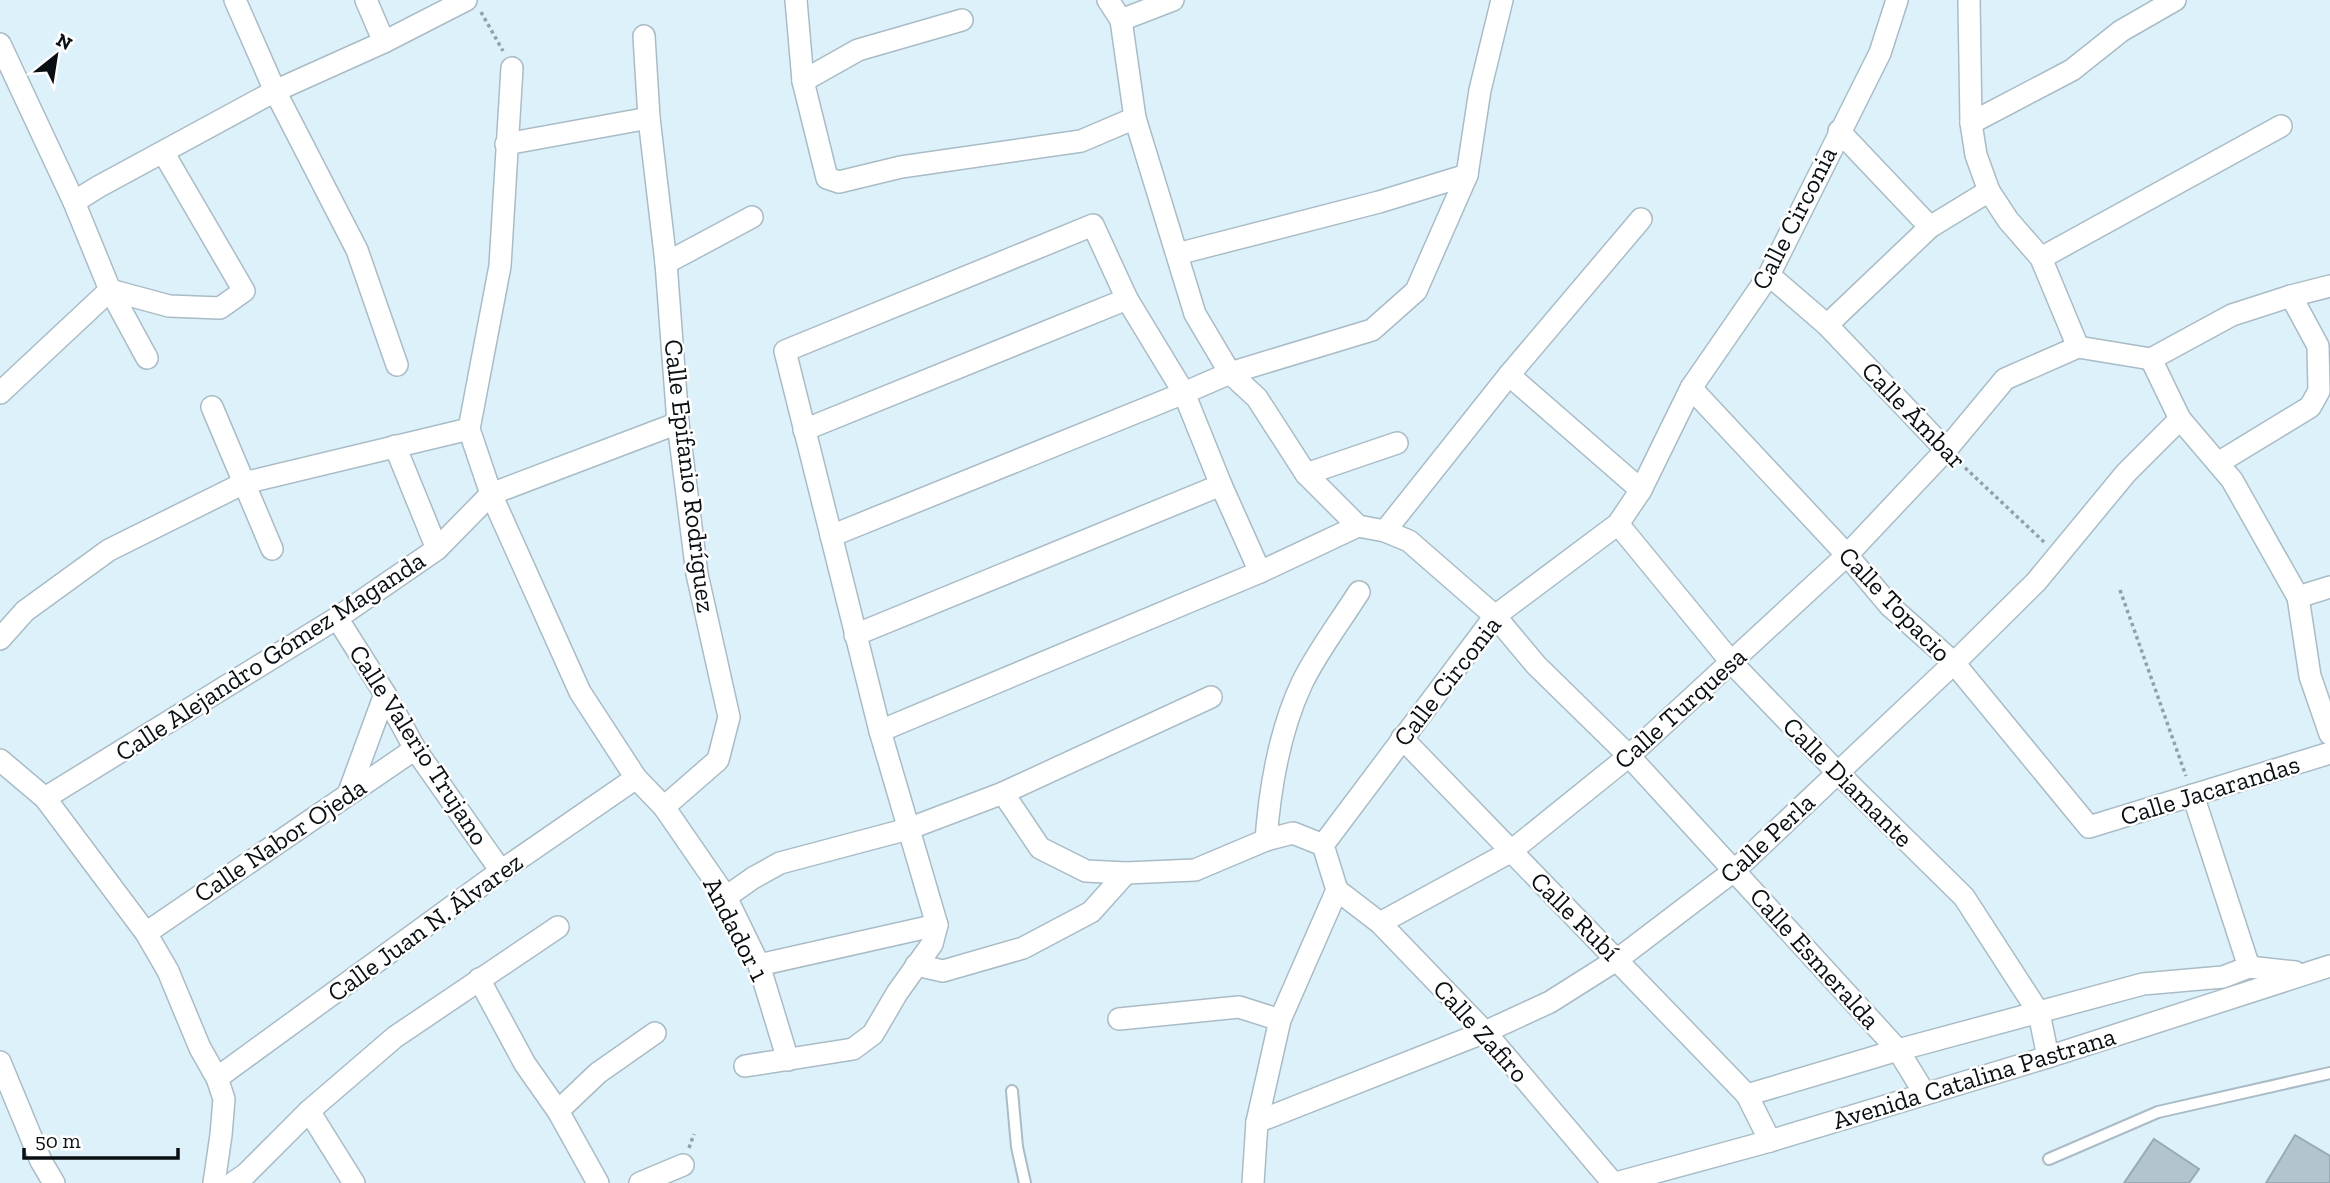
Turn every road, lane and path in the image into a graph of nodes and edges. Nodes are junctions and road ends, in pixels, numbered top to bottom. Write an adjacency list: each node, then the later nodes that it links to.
1 (235, 0): 18 (street)
2 (366, 0): 14 (street)
3 (796, 0): 17 (street)
4 (1108, 0): 12 (street)
5 (1173, 0): 12 (street)
6 (1502, 0): 26 (street)
7 (1897, 0): 23 (street, Calle Circonia)
8 (1969, 0): 21 (street)
9 (2175, 0): 21 (street)
10 (474, 6): 14 (street); 16 (path)
11 (962, 20): 17 (street)
12 (1121, 20): 20 (street)
13 (644, 36): 19 (street, Calle Epifanio Rodríguez)
14 (384, 41): 18 (street)
15 (0, 44): 28 (street)
16 (512, 68): 24 (street)
17 (803, 81): 20 (street)
18 (275, 91): 25 (street); 44 (street)
19 (649, 118): 24 (street); 34 (street, Calle Epifanio Rodríguez)
20 (1135, 118): 32 (street)
21 (1971, 122): 27 (street)
22 (2281, 126): 33 (street)
23 (1839, 131): 31 (street); 35 (street, Calle Circonia)
24 (506, 144): 53 (street)
25 (163, 152): 28 (street); 37 (street)
26 (1467, 176): 32 (street); 45 (street)
27 (1989, 191): 31 (street); 33 (street)
28 (74, 202): 37 (street)
29 (752, 216): 34 (street)
30 (1640, 219): 46 (street)
31 (1930, 227): 40 (street)
32 (1177, 254): 45 (street)
33 (2041, 258): 41 (street)
34 (666, 263): 52 (street, Calle Epifanio Rodríguez)
35 (1769, 275): 40 (street, Calle Ámbar); 47 (street, Calle Circonia)
36 (2330, 286): 38 (street)
37 (110, 290): 42 (street); 48 (street)
38 (2291, 296): 43 (street); 58 (street)
39 (1127, 299): 49 (street); 54 (street); 54 (street)
40 (1827, 326): 57 (street, Calle Ámbar)
41 (2078, 347): 43 (street); 57 (street, Calle Turquesa)
42 (147, 358)
43 (2151, 359): 51 (street)
44 (397, 365)
45 (1230, 373): 49 (street); 59 (street)
46 (1509, 374): 62 (street); 66 (street)
47 (1691, 388): 62 (street, Calle Circonia); 70 (street, Calle Topacio)
48 (0, 393)
49 (1184, 393): 61 (street); 67 (street)
50 (212, 407): 60 (street)
51 (2180, 419): 58 (street); 71 (street, Calle Perla)
52 (678, 423): 63 (street, Calle Alejandro Gómez Maganda); 98 (street, Calle Epifanio Rodríguez)
53 (469, 429): 56 (street); 63 (street, Andador 1)
54 (804, 430): 67 (street)
55 (1397, 443): 59 (street)
56 (395, 446): 60 (street); 69 (street)
57 (1946, 450): 70 (street, Calle Turquesa); 71 (path, Calle Ámbar)
58 (2218, 463): 76 (street)
59 (1306, 474): 65 (street)
60 (244, 483): 68 (street); 80 (street)
61 (1220, 485): 72 (street); 79 (street)
62 (1641, 490): 64 (street, Calle Circonia)
63 (491, 494): 69 (street, Calle Alejandro Gómez Maganda); 93 (street, Andador 1)
64 (1618, 524): 77 (street, Calle Circonia); 81 (street, Calle Diamante)
65 (1358, 526): 66 (street, Calle Esmeralda); 72 (street)
66 (1385, 531): 77 (street, Calle Esmeralda)
67 (831, 536): 79 (street)
68 (272, 549)
69 (438, 549): 78 (street, Calle Alejandro Gómez Maganda)
70 (1847, 555): 81 (street, Calle Turquesa); 82 (street, Calle Topacio)
71 (2058, 555): 82 (street, Calle Perla)
72 (1260, 572): 85 (street)
73 (2330, 587): 76 (street)
74 (2120, 590): 96 (path)
75 (1359, 592): 101 (street)
76 (2298, 597): 86 (street)
77 (1495, 616): 87 (street, Calle Circonia); 90 (street, Calle Esmeralda)
78 (337, 618): 83 (street, Calle Valerio Trujano); 97 (street, Calle Alejandro Gómez Maganda)
79 (855, 635): 85 (street)
80 (0, 639)
81 (1732, 663): 90 (street, Calle Turquesa); 92 (street, Calle Diamante)
82 (1954, 663): 92 (street, Calle Perla); 99 (street, Calle Topacio)
83 (384, 694): 88 (street, Calle Valerio Trujano); 94 (street)
84 (1211, 697): 95 (street)
85 (880, 731): 100 (street)
86 (2330, 734)
87 (1402, 738): 102 (street, Calle Circonia); 103 (street, Calle Rubí)
88 (415, 749): 94 (street, Calle Nabor Ojeda); 105 (street, Calle Valerio Trujano)
89 (2330, 753): 96 (street, Calle Jacarandas)
90 (1629, 756): 103 (street, Calle Turquesa); 104 (street, Calle Esmeralda)
91 (0, 760): 97 (street)
92 (1837, 772): 104 (street, Calle Perla); 120 (street, Calle Diamante)
93 (636, 778): 98 (street, Andador 1); 105 (street, Calle Juan N. Álvarez)
94 (349, 792): 112 (street, Calle Nabor Ojeda)
95 (1003, 793): 100 (street); 106 (street)
96 (2193, 795): 99 (street, Calle Jacarandas); 117 (street)
97 (45, 798): 112 (street)
98 (664, 807): 108 (street, Andador 1)
99 (2089, 827)
100 (908, 829): 108 (street); 110 (street)
101 (1266, 840): 102 (street); 106 (street)
102 (1323, 845): 107 (street)
103 (1510, 852): 109 (street, Calle Turquesa); 113 (street, Calle Rubí)
104 (1735, 870): 113 (street, Calle Perla); 125 (street, Calle Esmeralda)
105 (501, 872): 131 (street, Calle Juan N. Álvarez)
106 (1126, 873): 115 (street)
107 (1337, 890): 109 (street, Calle Zafiro); 122 (street)
108 (726, 897): 114 (street, Andador 1)
109 (1380, 923): 123 (street, Calle Zafiro)
110 (937, 925): 114 (street); 115 (street)
111 (558, 926): 119 (street)
112 (146, 933): 131 (street)
113 (1618, 959): 123 (street, Calle Perla); 134 (street, Calle Rubí)
114 (759, 965): 127 (street, Andador 1)
115 (916, 965): 127 (street)
116 (2330, 966): 118 (street, Avenida Catalina Pastrana)
117 (2249, 967): 118 (street); 120 (street)
118 (2304, 973): 126 (street, Avenida Catalina Pastrana)
119 (480, 979): 135 (street); 136 (street)
120 (2039, 1013): 125 (street); 126 (street, Calle Diamante)
121 (1119, 1019): 122 (street)
122 (1280, 1020): 137 (street)
123 (1485, 1032): 137 (street, Calle Perla); 149 (street, Calle Zafiro)
124 (655, 1033): 136 (street)
125 (1898, 1050): 133 (street, Calle Esmeralda); 134 (street)
126 (2048, 1057): 133 (street, Avenida Catalina Pastrana)
127 (788, 1060): 129 (street)
128 (0, 1062): 141 (street)
129 (745, 1066)
130 (2330, 1073): 139 (lane)
131 (216, 1078): 142 (street)
132 (1012, 1091): 147 (lane)
133 (1925, 1094): 138 (street, Avenida Catalina Pastrana)
134 (1747, 1095): 138 (street, Calle Rubí)
135 (309, 1111): 143 (street); 144 (street)
136 (558, 1111): 145 (street)
137 (1257, 1122): 148 (street)
138 (1770, 1141): 149 (street, Avenida Catalina Pastrana)
139 (2049, 1159)
140 (683, 1164): 146 (street)
141 (54, 1183)
142 (214, 1183)
143 (233, 1183)
144 (354, 1183)
145 (598, 1183)
146 (640, 1183)
147 (1025, 1183)
148 (1253, 1183)
149 (1615, 1183)

